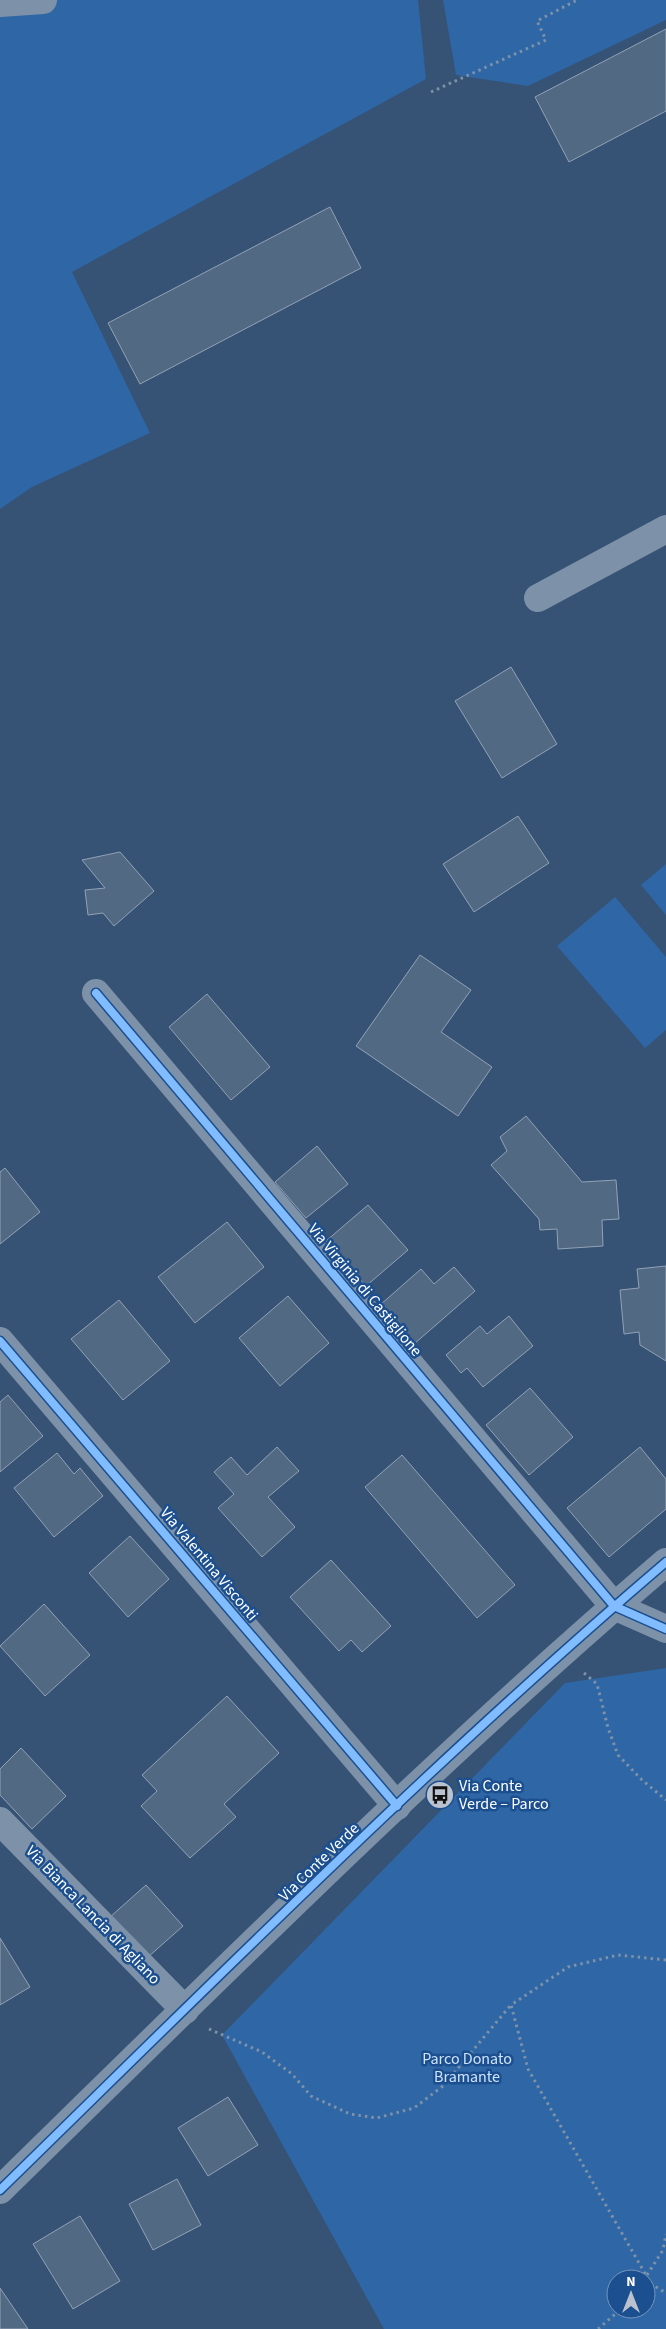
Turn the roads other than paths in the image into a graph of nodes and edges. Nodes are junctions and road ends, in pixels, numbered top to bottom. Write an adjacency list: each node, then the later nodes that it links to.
1 (43, 0): 2 (street)
2 (0, 3)
3 (666, 529): 4 (street)
4 (538, 598)
5 (96, 992): 9 (street, Via Virginia di Castiglione)
6 (0, 1341): 11 (street, Via Valentina Visconti)
7 (666, 1562): 8 (street, Via Conte Verde)
8 (654, 1587): 9 (street, Via Conte Verde)
9 (614, 1606): 10 (street); 11 (street, Via Conte Verde)
10 (666, 1629)
11 (397, 1806): 13 (street, Via Conte Verde)
12 (0, 1821): 13 (street, Via Bianca Lancia di Agliano)
13 (185, 2010): 14 (street, Via Conte Verde)
14 (0, 2190)

